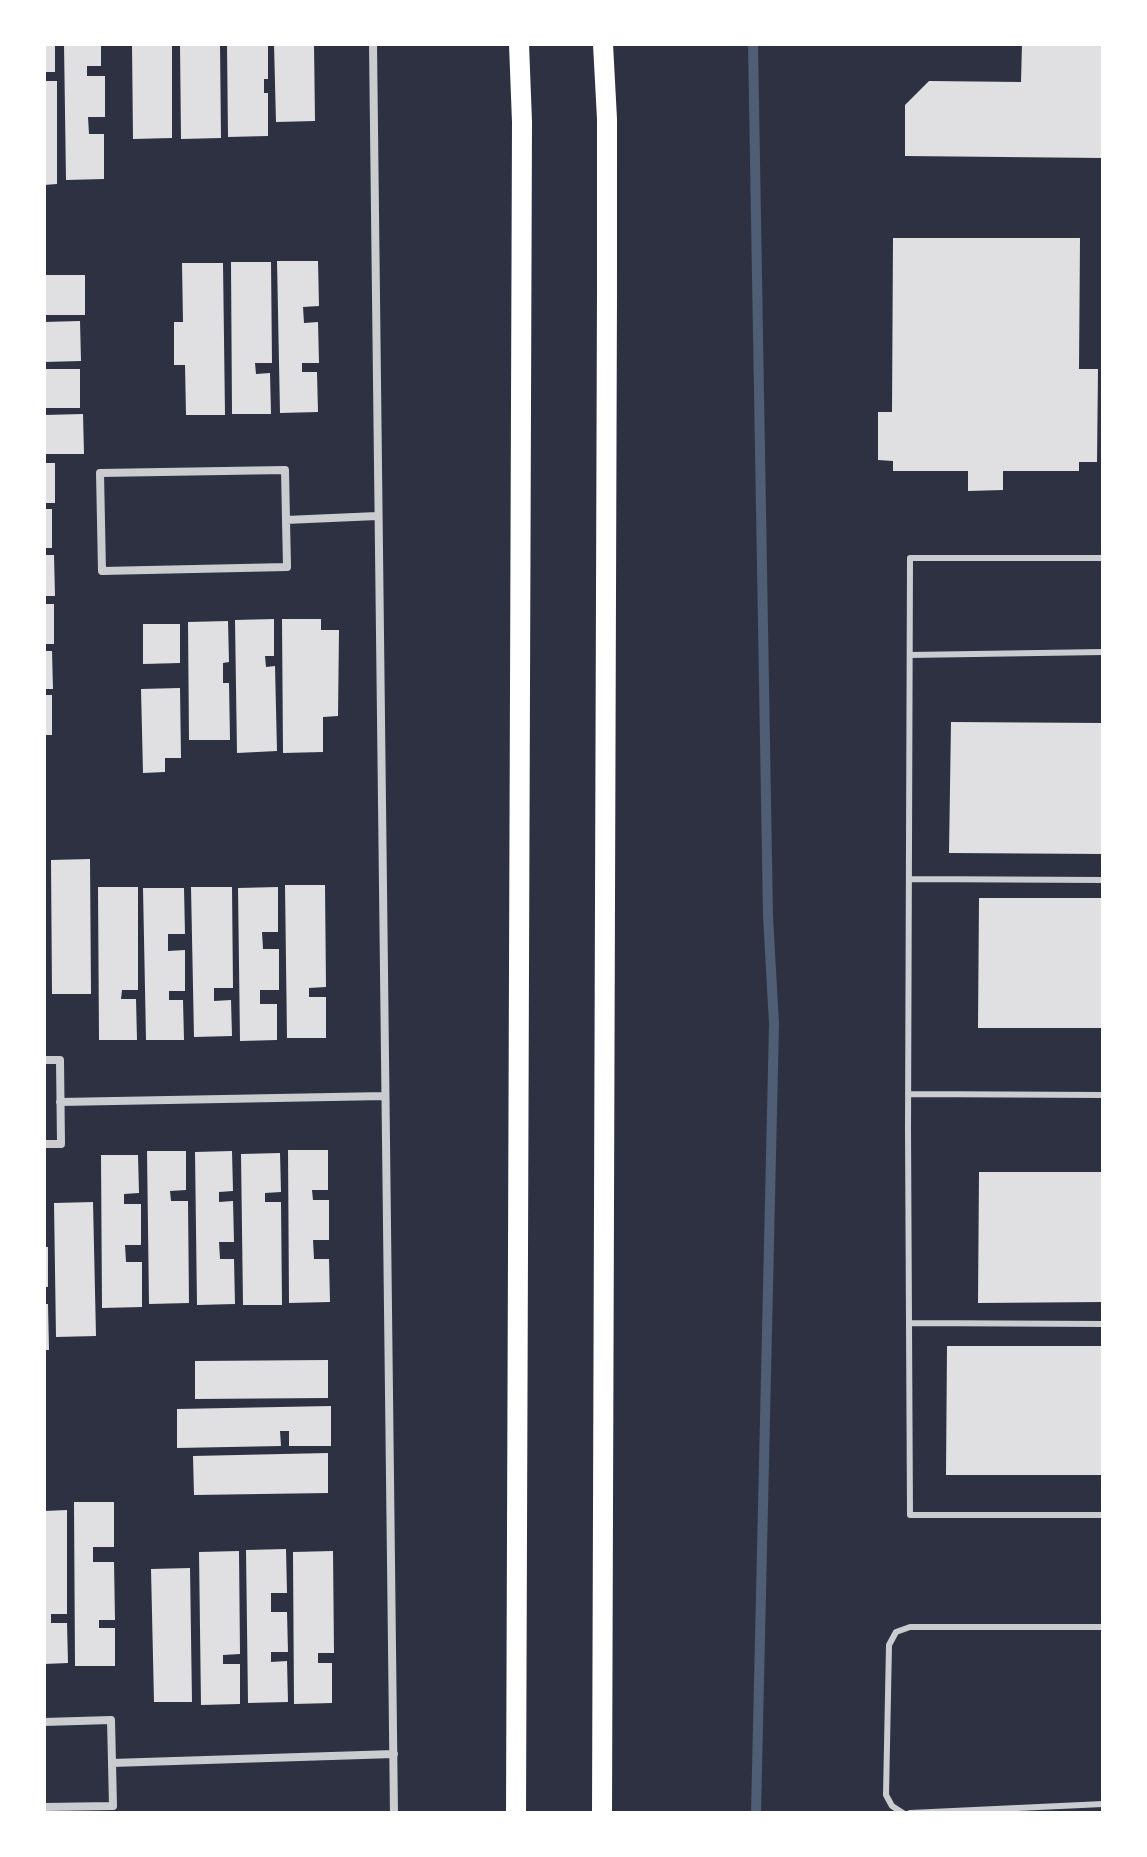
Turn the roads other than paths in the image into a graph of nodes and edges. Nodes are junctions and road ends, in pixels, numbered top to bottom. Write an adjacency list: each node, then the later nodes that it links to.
1 (373, 44): 4 (street)
2 (519, 44): 27 (main road)
3 (603, 44): 28 (main road)
4 (377, 516): 5 (street); 14 (street)
5 (286, 520): 5 (street)
6 (1103, 558): 8 (lane)
7 (1103, 652): 8 (lane)
8 (910, 655): 9 (lane)
9 (909, 879): 10 (lane); 12 (lane)
10 (1103, 880)
11 (44, 1060): 15 (street)
12 (908, 1094): 13 (lane); 17 (lane)
13 (1103, 1095)
14 (385, 1096): 15 (street); 22 (street)
15 (60, 1102): 16 (street)
16 (44, 1144)
17 (909, 1323): 18 (lane); 19 (lane)
18 (1103, 1324)
19 (1103, 1515)
20 (1103, 1627): 29 (lane)
21 (44, 1722): 23 (street)
22 (394, 1754): 23 (street); 26 (street)
23 (112, 1763): 25 (street)
24 (1103, 1804): 30 (lane)
25 (44, 1807)
26 (394, 1813)
27 (516, 1813)
28 (602, 1813)
29 (903, 1813)
30 (910, 1813)

